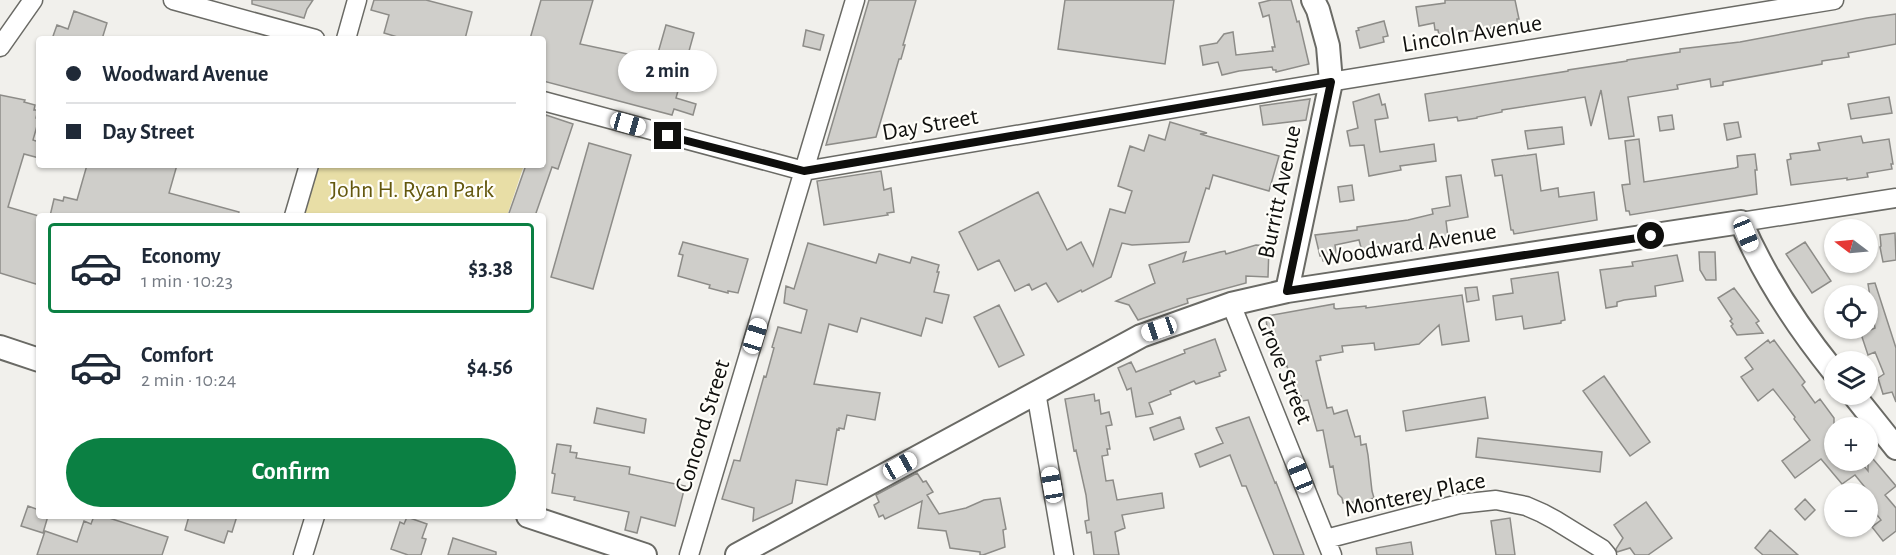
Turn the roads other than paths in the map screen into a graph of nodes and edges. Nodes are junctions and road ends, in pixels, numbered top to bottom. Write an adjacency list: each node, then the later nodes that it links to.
1 (33, 0): 9 (street)
2 (173, 0): 7 (street)
3 (357, 0): 8 (street)
4 (855, 0): 13 (street, Concord Street)
5 (1313, 0): 10 (main road, Burritt Avenue)
6 (1834, 0): 10 (street, Lincoln Avenue)
7 (304, 36)
8 (346, 36)
9 (0, 47)
10 (1331, 82): 13 (street, Day Street); 17 (main road, Burritt Avenue)
11 (546, 102): 13 (street, Day Street)
12 (308, 168): 15 (street)
13 (804, 171): 30 (street, Concord Street)
14 (1896, 198): 16 (street, Woodward Avenue)
15 (295, 213)
16 (1742, 222): 17 (main road, Woodward Avenue); 21 (main road)
17 (1287, 291): 18 (main road, Woodward Avenue)
18 (1231, 304): 22 (main road, Woodward Avenue); 27 (street, Grove Street)
19 (0, 347): 20 (main road)
20 (36, 359)
21 (1824, 359)
22 (1036, 392): 31 (main road, Woodward Avenue); 32 (street)
23 (1862, 405): 24 (main road)
24 (1896, 448)
25 (314, 519): 28 (street)
26 (537, 519): 29 (main road)
27 (1329, 547): 33 (street, Monterey Place)
28 (303, 555)
29 (645, 555)
30 (689, 555)
31 (737, 555)
32 (1064, 555)
33 (1607, 555)

